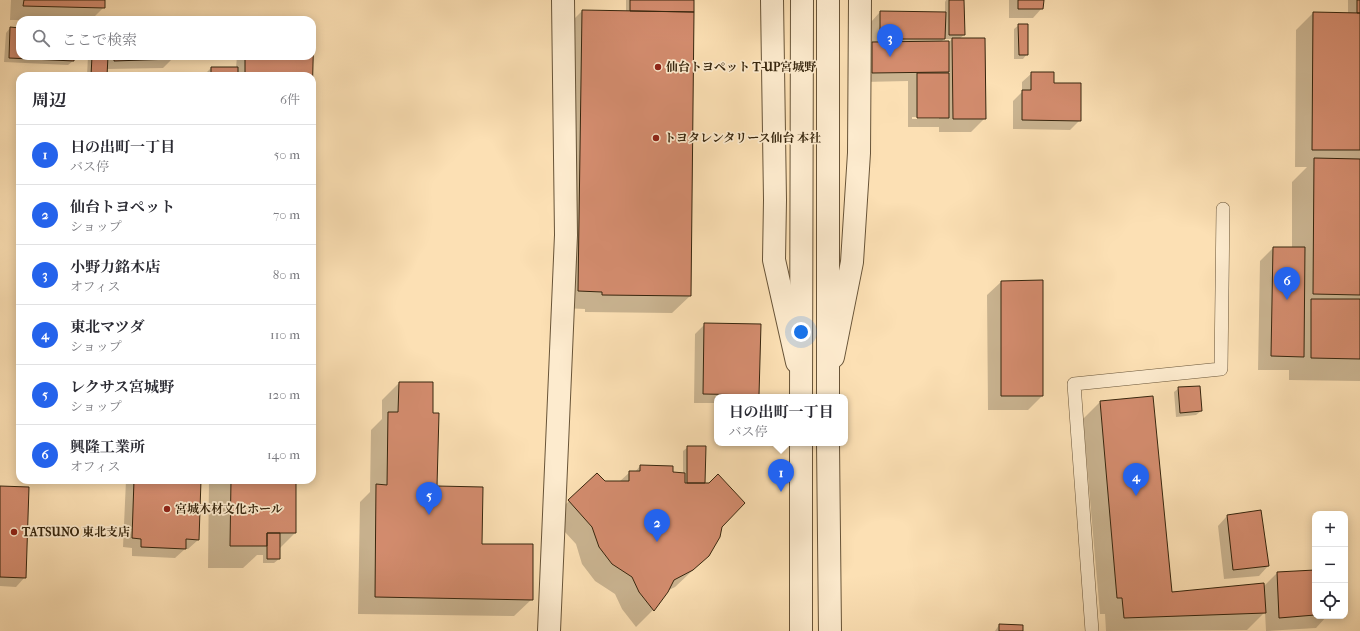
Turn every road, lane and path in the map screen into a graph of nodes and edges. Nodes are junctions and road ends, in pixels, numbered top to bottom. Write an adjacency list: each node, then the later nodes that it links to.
1 (563, 0): 11 (street)
2 (772, 0): 7 (street)
3 (860, 0): 8 (street)
4 (802, 2): 7 (street)
5 (828, 3): 8 (street)
6 (1223, 209): 14 (lane)
7 (801, 389)
8 (827, 390)
9 (801, 446): 12 (street)
10 (828, 446): 13 (street)
11 (549, 631)
12 (801, 631)
13 (830, 631)
14 (1092, 631)

